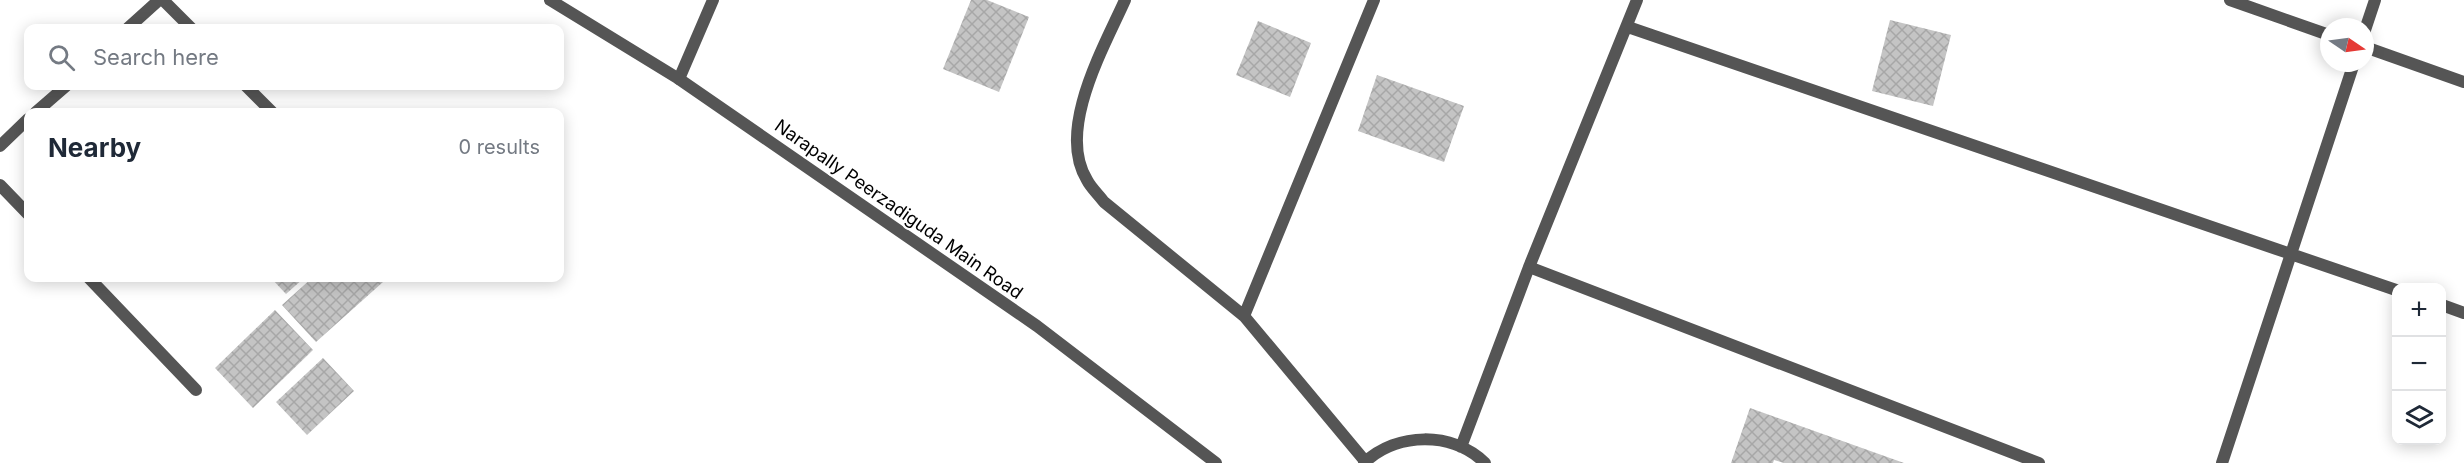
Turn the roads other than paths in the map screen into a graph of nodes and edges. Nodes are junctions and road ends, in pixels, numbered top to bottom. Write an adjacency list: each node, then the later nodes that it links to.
1 (161, 0): 10 (street); 11 (street)
2 (550, 0): 16 (street, Narapally Peerzadiguda Main Road)
3 (713, 0): 16 (street)
4 (1125, 0): 32 (street)
5 (1374, 0): 32 (street)
6 (1637, 0): 12 (street)
7 (2230, 0): 13 (street)
8 (2375, 0): 9 (street)
9 (2369, 18)
10 (133, 24)
11 (187, 24)
12 (1628, 27): 26 (street); 27 (street)
13 (2320, 32)
14 (2374, 50): 17 (street)
15 (2351, 72): 26 (street)
16 (680, 79): 36 (street, Narapally Peerzadiguda Main Road)
17 (2464, 82)
18 (61, 90): 20 (street)
19 (250, 90): 21 (street)
20 (41, 108)
21 (268, 108)
22 (24, 123): 23 (street)
23 (0, 146)
24 (0, 185): 25 (street)
25 (24, 210)
26 (2290, 254): 29 (street); 39 (street)
27 (1529, 267): 34 (street); 38 (street)
28 (93, 282): 33 (street)
29 (2392, 288)
30 (2446, 306): 31 (street)
31 (2464, 313)
32 (1244, 316): 35 (street)
33 (196, 390)
34 (1461, 447): 35 (street); 37 (street)
35 (1365, 462)
36 (1216, 463)
37 (1485, 463)
38 (2039, 463)
39 (2222, 463)

